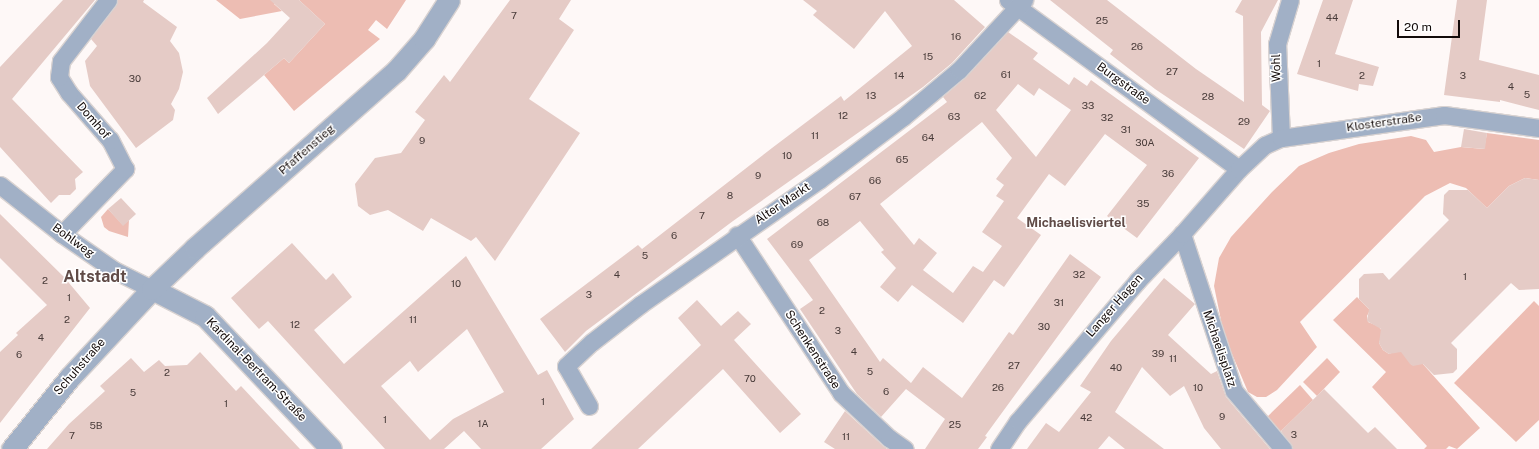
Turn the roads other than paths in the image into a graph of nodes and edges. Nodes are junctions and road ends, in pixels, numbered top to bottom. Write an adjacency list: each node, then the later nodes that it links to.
1 (108, 0): 9 (street, Domhof)
2 (449, 0): 12 (street, Pfaffenstieg)
3 (1290, 0): 6 (street, Wohl)
4 (1017, 2): 7 (street, Burgstraße); 11 (street, Alter Markt)
5 (1539, 128): 6 (street, Klosterstraße)
6 (1281, 138): 7 (street, Klosterstraße)
7 (1239, 169): 10 (street, Langer Hagen)
8 (0, 185): 9 (street, Bohlweg)
9 (62, 234): 12 (street, Bohlweg)
10 (1182, 234): 17 (street, Langer Hagen); 18 (street, Michaelisplatz)
11 (737, 235): 13 (street, Alter Markt); 16 (street, Schenkenstraße)
12 (152, 289): 14 (street, Schuhstraße); 15 (street, Kardinal-Bertram-Straße)
13 (589, 406)
14 (12, 449)
15 (331, 449)
16 (905, 449)
17 (999, 449)
18 (1283, 449)

